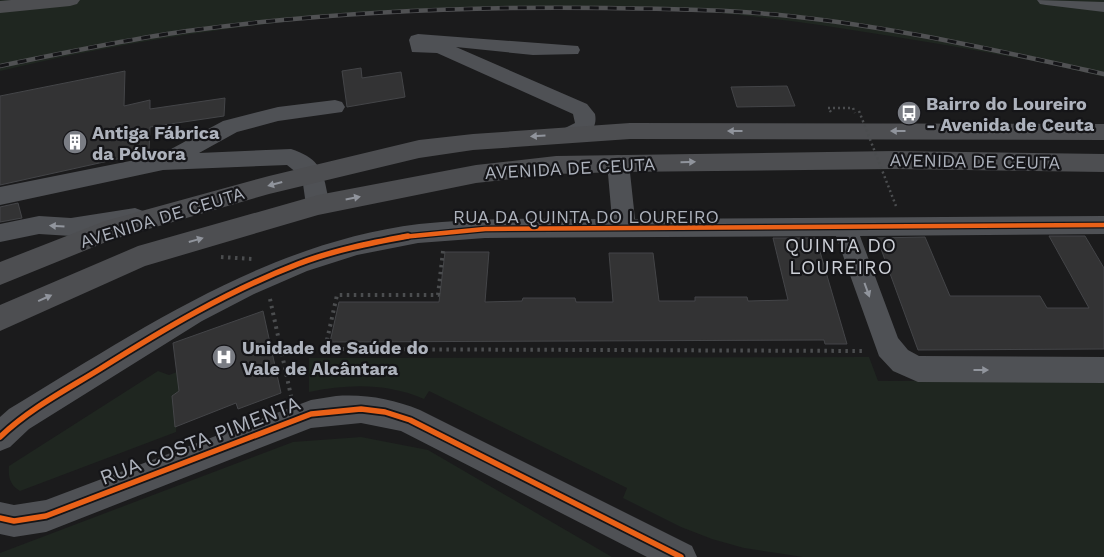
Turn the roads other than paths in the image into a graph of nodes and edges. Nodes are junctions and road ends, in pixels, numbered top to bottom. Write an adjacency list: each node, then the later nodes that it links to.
1 (70, 0): 3 (highway)
2 (1046, 0): 4 (street)
3 (0, 7)
4 (1104, 7)
5 (571, 50): 8 (street)
6 (335, 107): 9 (street)
7 (1104, 132): 8 (highway, AVENIDA DE CEUTA, one-way to 8)
8 (570, 134): 12 (highway, AVENIDA DE CEUTA, one-way to 12)
9 (163, 162): 12 (street); 13 (street)
10 (618, 163): 11 (highway, AVENIDA DE CEUTA, one-way to 11); 14 (highway, AVENIDA DE CEUTA, one-way to 10); 17 (street, RUA DA QUINTA DO LOUREIRO)
11 (1104, 163)
12 (313, 173): 14 (street); 15 (highway, AVENIDA DE CEUTA, one-way to 15)
13 (0, 196)
14 (318, 205): 21 (highway, AVENIDA DE CEUTA, one-way to 14)
15 (174, 212): 19 (street, one-way to 19); 20 (highway, AVENIDA DE CEUTA)
16 (1104, 225): 18 (street, RUA DA QUINTA DO LOUREIRO)
17 (624, 227): 18 (street, RUA DA QUINTA DO LOUREIRO); 23 (street, RUA DA QUINTA DO LOUREIRO)
18 (845, 227): 22 (street, one-way to 22)
19 (0, 234)
20 (0, 274)
21 (0, 318)
22 (1104, 370)
23 (0, 437)
24 (0, 518): 25 (street, RUA COSTA PIMENTA)
25 (681, 557)

